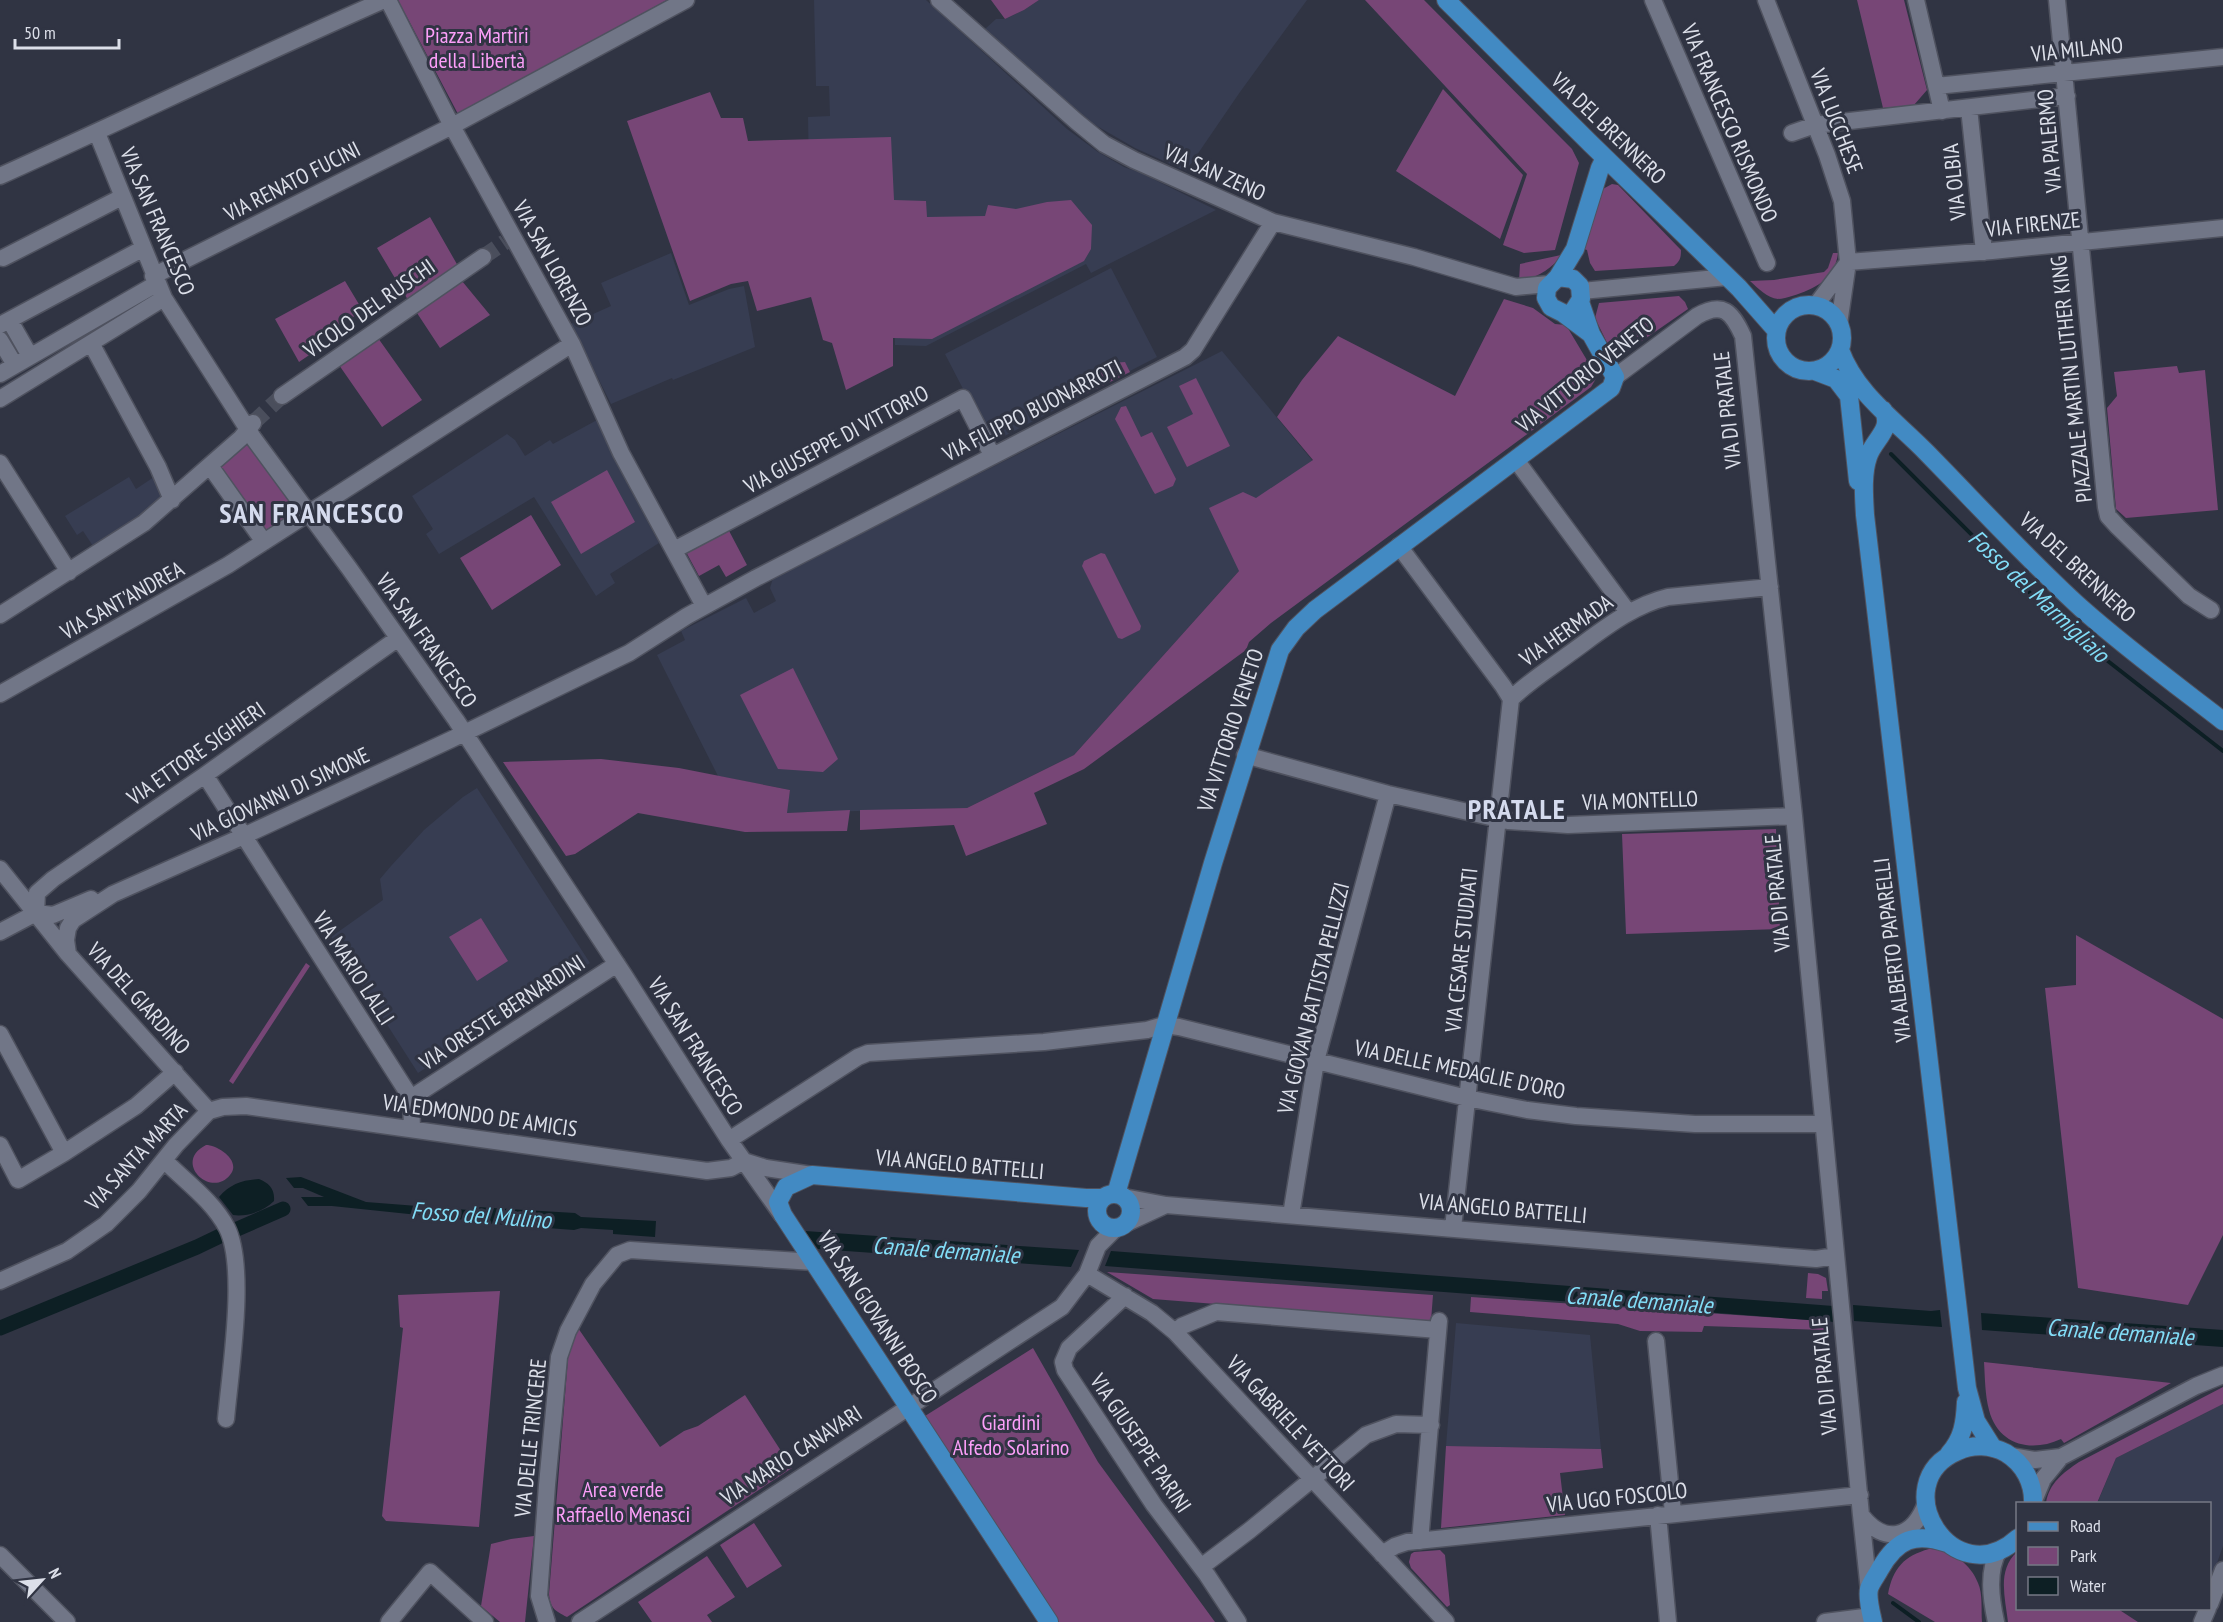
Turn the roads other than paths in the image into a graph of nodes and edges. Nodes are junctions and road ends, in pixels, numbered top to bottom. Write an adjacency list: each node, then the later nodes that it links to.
1 (386, 0): 16 (street, VIA SAN LORENZO); 17 (street)
2 (686, 0): 16 (street)
3 (939, 0): 22 (street, VIA SAN ZENO)
4 (1446, 0): 19 (main road, VIA DEL BRENNERO)
5 (1653, 0): 30 (street, VIA FRANCESCO RISMONDO)
6 (1766, 0): 15 (street, VIA LUCCHESE)
7 (1916, 0): 11 (street)
8 (2057, 0): 10 (street, VIA PALERMO)
9 (2223, 57): 10 (street, VIA MILANO)
10 (2065, 73): 11 (street, VIA MILANO); 12 (street, VIA PALERMO)
11 (1936, 86): 14 (street)
12 (2067, 96): 13 (street, VIA MILANO); 24 (street, VIA PALERMO)
13 (1969, 108): 14 (street, VIA MILANO); 26 (street, VIA OLBIA)
14 (1942, 111): 15 (street, VIA MILANO)
15 (1815, 125): 18 (street, VIA MILANO); 29 (street, VIA LUCCHESE)
16 (452, 126): 33 (street, VIA RENATO FUCINI); 46 (street, VIA SAN LORENZO)
17 (97, 133): 20 (street); 21 (street, VIA SAN FRANCESCO)
18 (1792, 133)
19 (1605, 158): 31 (main road); 32 (main road, VIA DEL BRENNERO)
20 (0, 176)
21 (122, 196): 25 (street, VIA SAN FRANCESCO); 28 (street)
22 (1273, 222): 34 (street, VIA SAN ZENO); 59 (street, VIA FILIPPO BUONARROTI)
23 (2223, 228): 24 (street, VIA FIRENZE)
24 (2080, 242): 26 (street, VIA FIRENZE); 72 (street, PIAZZALE MARTIN LUTHER KING)
25 (142, 249): 33 (street, VIA SAN FRANCESCO); 40 (street)
26 (1984, 252): 29 (street, VIA FIRENZE)
27 (483, 256): 52 (street, VICOLO DEL RUSCHI)
28 (3, 258)
29 (1848, 262): 36 (street); 41 (street, VIA LUCCHESE)
30 (1767, 263)
31 (1554, 280): 34 (street, VIA SAN ZENO); 35 (main road); 37 (main road)
32 (1733, 283): 35 (street); 38 (main road, VIA DEL BRENNERO); 42 (main road, VIA DEL BRENNERO)
33 (158, 286): 45 (street); 48 (street); 56 (street, VIA SAN FRANCESCO)
34 (1523, 288): 37 (street, VIA SAN ZENO)
35 (1581, 297): 37 (main road); 43 (main road)
36 (1816, 305): 38 (main road); 41 (main road)
37 (1557, 310): 43 (main road)
38 (1788, 312): 42 (main road)
39 (1690, 320): 51 (street, VIA VITTORIO VENETO); 70 (street, VIA DI PRATALE)
40 (5, 323): 48 (street)
41 (1839, 324): 47 (main road)
42 (1776, 330): 50 (main road)
43 (1592, 334): 51 (main road)
44 (0, 340): 49 (street)
45 (91, 343): 53 (street); 63 (street)
46 (573, 344): 65 (street, VIA SANT'ANDREA); 68 (street, VIA SAN LORENZO)
47 (1840, 350): 50 (main road); 54 (main road, VIA DEL BRENNERO)
48 (30, 357): 49 (street)
49 (7, 370)
50 (1815, 370): 55 (main road)
51 (1615, 377): 60 (main road, VIA VITTORIO VENETO)
52 (282, 396)
53 (0, 399)
54 (1883, 410): 57 (main road); 58 (main road, VIA DEL BRENNERO)
55 (1853, 425): 57 (main road); 64 (main road, VIA ALBERTO PAPARELLI)
56 (250, 426): 61 (street); 65 (street, VIA SAN FRANCESCO)
57 (1881, 435): 58 (main road); 64 (main road, VIA ALBERTO PAPARELLI)
58 (1911, 436): 78 (main road, VIA DEL BRENNERO)
59 (992, 455): 68 (street, VIA GIUSEPPE DI VITTORIO); 71 (street, VIA FILIPPO BUONARROTI)
60 (1516, 460): 67 (main road, VIA VITTORIO VENETO); 73 (street)
61 (210, 466): 63 (street); 66 (street)
62 (3, 475): 69 (street)
63 (172, 500): 69 (street)
64 (1864, 505): 122 (main road, VIA ALBERTO PAPARELLI)
65 (308, 514): 66 (street, VIA SANT'ANDREA); 75 (street, VIA SAN FRANCESCO)
66 (264, 542): 76 (street, VIA SANT'ANDREA)
67 (1399, 546): 77 (street); 80 (main road, VIA VITTORIO VENETO)
68 (674, 550): 71 (street, VIA SAN LORENZO)
69 (69, 572): 74 (street)
70 (1770, 587): 73 (street, VIA HERMADA); 83 (street, VIA DI PRATALE)
71 (704, 606): 79 (street, VIA FILIPPO BUONARROTI)
72 (2211, 610)
73 (1628, 612): 77 (street, VIA HERMADA)
74 (0, 615)
75 (397, 639): 79 (street, VIA SAN FRANCESCO); 81 (street, VIA ETTORE SIGHIERI)
76 (0, 694)
77 (1510, 699): 84 (street, VIA HERMADA)
78 (2223, 721)
79 (465, 733): 85 (street, VIA GIOVANNI DI SIMONE); 91 (street, VIA SAN FRANCESCO)
80 (1245, 755): 82 (street, VIA MONTELLO); 92 (main road, VIA VITTORIO VENETO)
81 (205, 775): 85 (street, VIA MARIO LALLI); 88 (street, VIA ETTORE SIGHIERI)
82 (1388, 794): 84 (street, VIA MONTELLO); 95 (street, VIA GIOVAN BATTISTA PELLIZZI)
83 (1794, 816): 84 (street, VIA MONTELLO); 100 (street, VIA DI PRATALE)
84 (1498, 819): 98 (street, VIA CESARE STUDIATI)
85 (244, 836): 87 (street, VIA GIOVANNI DI SIMONE); 97 (street, VIA MARIO LALLI)
86 (0, 869): 88 (street, VIA DEL GIARDINO)
87 (113, 894): 88 (street, VIA GIOVANNI DI SIMONE); 90 (street, VIA GIOVANNI DI SIMONE)
88 (36, 913): 89 (street); 90 (street, VIA DEL GIARDINO)
89 (0, 932)
90 (68, 954): 96 (street, VIA DEL GIARDINO)
91 (617, 964): 97 (street, VIA ORESTE BERNARDINI); 102 (street, VIA SAN FRANCESCO)
92 (1164, 1025): 95 (street, VIA DELLE MEDAGLIE D'ORO); 102 (street); 108 (main road, VIA VITTORIO VENETO)
93 (0, 1034): 94 (street)
94 (5, 1054): 104 (street)
95 (1316, 1061): 98 (street, VIA DELLE MEDAGLIE D'ORO); 110 (street, VIA GIOVAN BATTISTA PELLIZZI)
96 (175, 1072): 99 (street, VIA DEL GIARDINO); 104 (street)
97 (411, 1098): 101 (street)
98 (1467, 1098): 100 (street, VIA DELLE MEDAGLIE D'ORO); 113 (street, VIA CESARE STUDIATI)
99 (209, 1111): 101 (street, VIA EDMONDO DE AMICIS); 105 (street, VIA SANTA MARTA)
100 (1823, 1124): 115 (street, VIA DI PRATALE)
101 (412, 1128): 106 (street, VIA EDMONDO DE AMICIS)
102 (729, 1140): 106 (street, VIA SAN FRANCESCO)
103 (0, 1145): 104 (street)
104 (64, 1153)
105 (165, 1161): 117 (street, VIA SANTA MARTA); 124 (street)
106 (744, 1161): 107 (street, VIA ANGELO BATTELLI); 111 (street, VIA SAN GIOVANNI BOSCO)
107 (812, 1175): 108 (main road, VIA ANGELO BATTELLI); 111 (main road)
108 (1114, 1196): 109 (street, VIA ANGELO BATTELLI); 112 (main road); 112 (main road)
109 (1166, 1205): 110 (street, VIA ANGELO BATTELLI); 112 (street, VIA ANGELO BATTELLI)
110 (1291, 1215): 113 (street, VIA ANGELO BATTELLI)
111 (787, 1223): 114 (main road, VIA SAN GIOVANNI BOSCO)
112 (1121, 1226): 116 (street, VIA MARIO CANAVARI)
113 (1453, 1228): 115 (street, VIA ANGELO BATTELLI)
114 (810, 1256): 123 (main road, VIA SAN GIOVANNI BOSCO); 148 (street, VIA DELLE TRINCERE)
115 (1836, 1256): 131 (street, VIA DI PRATALE)
116 (1088, 1274): 118 (street, VIA GABRIELE VETTORI); 123 (street, VIA MARIO CANAVARI)
117 (0, 1281)
118 (1125, 1296): 119 (street, VIA GABRIELE VETTORI); 144 (street, VIA GIUSEPPE PARINI)
119 (1175, 1332): 125 (street); 130 (street, VIA GABRIELE VETTORI)
120 (1656, 1341): 135 (street)
121 (2223, 1376): 128 (street)
122 (1967, 1388): 126 (main road, VIA ALBERTO PAPARELLI); 129 (main road, VIA ALBERTO PAPARELLI)
123 (908, 1406): 156 (street, VIA MARIO CANAVARI); 157 (main road, VIA SAN GIOVANNI BOSCO)
124 (226, 1419)
125 (1431, 1425): 130 (street); 138 (street)
126 (1993, 1448): 127 (main road); 129 (main road)
127 (2011, 1456): 128 (street); 133 (main road)
128 (2061, 1457): 132 (street)
129 (1940, 1463): 134 (main road, VIA ALBERTO PAPARELLI)
130 (1313, 1479): 141 (street, VIA GABRIELE VETTORI); 144 (street)
131 (1860, 1495): 135 (street, VIA UGO FOSCOLO); 136 (street, VIA DI PRATALE)
132 (2033, 1502)
133 (2033, 1502)
134 (1926, 1503): 136 (street); 139 (main road)
135 (1665, 1514): 138 (street, VIA UGO FOSCOLO); 160 (street)
136 (1861, 1515): 147 (street, VIA DI PRATALE)
137 (2016, 1539): 140 (main road)
138 (1420, 1541): 141 (street, VIA UGO FOSCOLO)
139 (1948, 1544): 142 (main road); 147 (main road)
140 (1999, 1550): 142 (main road); 146 (street)
141 (1382, 1554): 159 (street, VIA GABRIELE VETTORI)
142 (1978, 1554): 146 (street)
143 (0, 1555): 151 (street)
144 (1201, 1567): 158 (street, VIA GIUSEPPE PARINI)
145 (2223, 1570): 149 (street)
146 (1991, 1581): 162 (street)
147 (1869, 1590): 150 (main road, VIA DI PRATALE)
148 (539, 1596): 154 (street); 155 (street, VIA DELLE TRINCERE)
149 (2211, 1601)
150 (1872, 1619): 161 (street)
151 (67, 1622)
152 (389, 1622): 153 (street)
153 (485, 1622)
154 (537, 1622)
155 (547, 1622)
156 (580, 1622)
157 (1049, 1622)
158 (1238, 1622)
159 (1446, 1622)
160 (1668, 1622)
161 (1825, 1622)
162 (1996, 1622)

